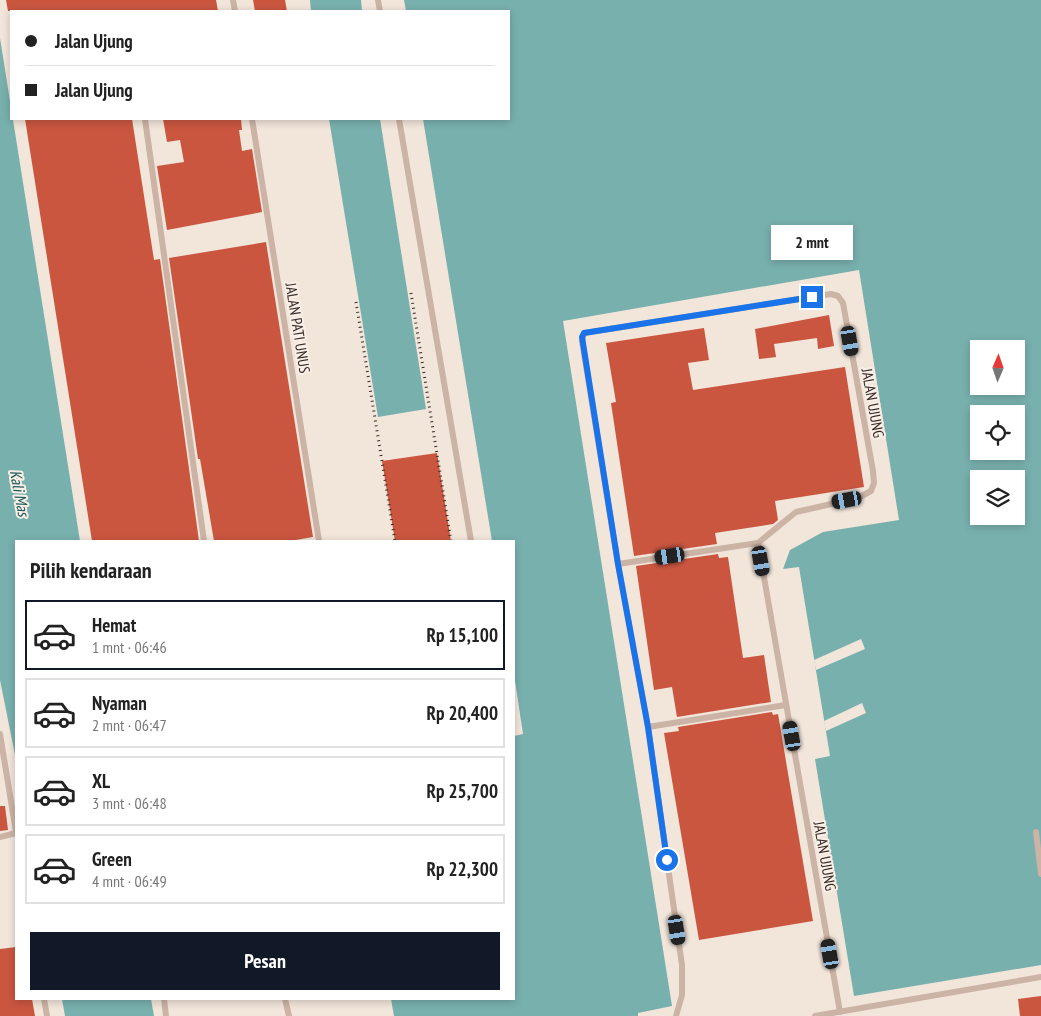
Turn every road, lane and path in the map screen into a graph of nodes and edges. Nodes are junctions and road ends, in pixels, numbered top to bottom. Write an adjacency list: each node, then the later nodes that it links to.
1 (146, 120): 4 (lane)
2 (252, 120): 5 (lane, JALAN PATI UNUS)
3 (399, 120): 6 (lane)
4 (204, 540)
5 (319, 540)
6 (471, 540)
7 (758, 543): 8 (lane); 8 (lane, JALAN UJUNG); 9 (lane, JALAN UJUNG)
8 (618, 564): 10 (lane, JALAN UJUNG)
9 (786, 705): 10 (lane); 21 (lane, JALAN UJUNG)
10 (648, 727): 25 (lane, JALAN UJUNG)
11 (0, 734): 12 (lane)
12 (15, 827)
13 (1036, 832): 16 (lane)
14 (15, 833): 15 (lane)
15 (0, 837)
16 (1041, 874)
17 (1041, 977): 21 (lane)
18 (44, 1000): 22 (lane)
19 (164, 1000): 23 (lane)
20 (285, 1000): 24 (lane)
21 (840, 1012): 26 (lane)
22 (47, 1016)
23 (166, 1016)
24 (289, 1016)
25 (676, 1016)
26 (815, 1016)

